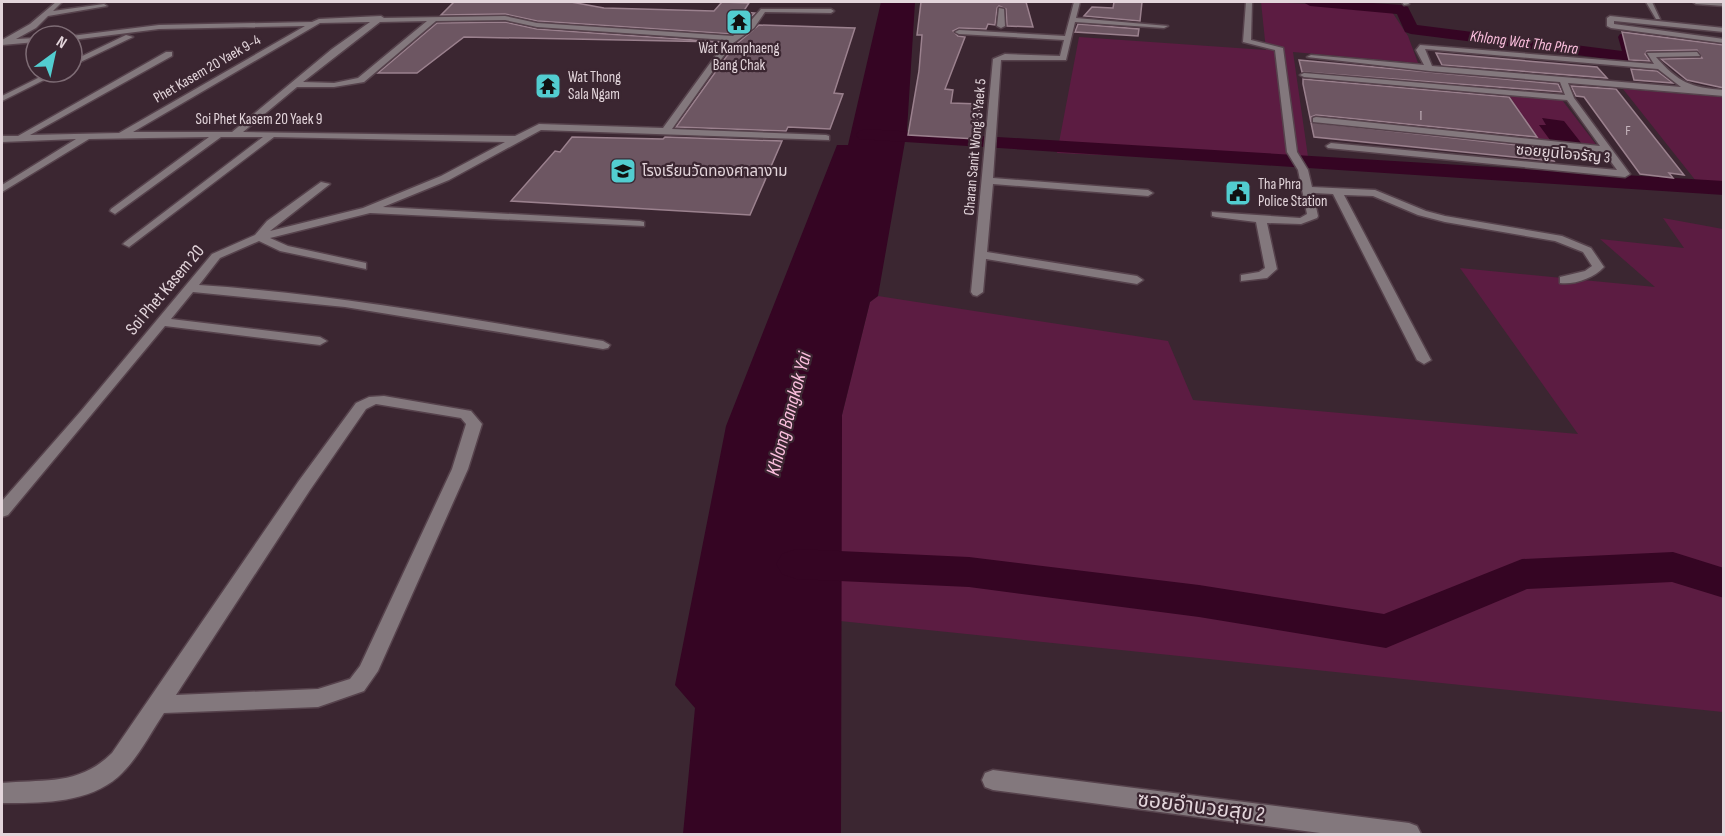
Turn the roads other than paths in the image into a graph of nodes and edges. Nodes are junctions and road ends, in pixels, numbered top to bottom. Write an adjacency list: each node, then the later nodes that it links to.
1 (59, 2): 10 (street)
2 (1077, 2): 14 (street, Charan Sanit Wong 3 Yaek 5)
3 (1249, 2): 62 (street)
4 (1649, 2): 12 (street)
5 (1696, 2): 6 (street)
6 (1724, 4)
7 (104, 6): 10 (street)
8 (1001, 9): 17 (street)
9 (831, 11): 26 (street)
10 (45, 14): 28 (street)
11 (381, 18): 13 (street); 15 (street); 41 (street)
12 (1658, 18)
13 (434, 19): 26 (street); 41 (street)
14 (1071, 20): 18 (street); 23 (street, Charan Sanit Wong 3 Yaek 5)
15 (308, 25): 24 (street); 48 (street, Phet Kasem 20 Yaek 9-4)
16 (980, 25): 17 (street)
17 (1001, 26): 23 (street)
18 (1164, 26)
19 (1724, 30): 25 (street)
20 (959, 32): 22 (street)
21 (144, 33): 35 (street)
22 (996, 34): 23 (street); 30 (street)
23 (1068, 35): 59 (street, Charan Sanit Wong 3 Yaek 5)
24 (84, 37)
25 (1693, 37): 29 (street); 31 (street)
26 (734, 38): 47 (street)
27 (24, 40): 28 (street)
28 (5, 41)
29 (1724, 41)
30 (995, 44)
31 (1711, 49)
32 (169, 54): 53 (street)
33 (1697, 54): 36 (street)
34 (1311, 57): 37 (street)
35 (84, 59)
36 (1661, 67): 37 (street); 42 (street)
37 (1430, 69): 39 (street)
38 (1304, 75): 44 (street)
39 (1563, 80): 42 (street); 44 (street, ซอยยูนิโอจรัญ 3)
40 (32, 84): 45 (street)
41 (296, 84): 50 (street)
42 (1696, 90): 43 (street)
43 (1724, 93)
44 (1570, 98): 58 (street, ซอยยูนิโอจรัญ 3)
45 (2, 99)
46 (1316, 120): 58 (street)
47 (666, 131): 54 (street, Soi Phet Kasem 20); 56 (street, Soi Phet Kasem 20)
48 (123, 134): 49 (street, Soi Phet Kasem 20 Yaek 9); 52 (street, Soi Phet Kasem 20 Yaek 9)
49 (219, 134): 50 (street, Soi Phet Kasem 20 Yaek 9); 66 (street)
50 (235, 134): 51 (street, Soi Phet Kasem 20 Yaek 9)
51 (273, 134): 56 (street, Soi Phet Kasem 20 Yaek 9); 71 (street)
52 (89, 135): 53 (street, Soi Phet Kasem 20 Yaek 9); 61 (street)
53 (19, 138): 55 (street, Soi Phet Kasem 20 Yaek 9)
54 (826, 138)
55 (2, 139)
56 (516, 139): 65 (street, Soi Phet Kasem 20)
57 (1331, 146): 58 (street, ซอยยูนิโอจรัญ 3)
58 (1609, 150)
59 (988, 181): 64 (street); 72 (street, Charan Sanit Wong 3 Yaek 5)
60 (325, 184): 70 (street)
61 (2, 189)
62 (1307, 190): 63 (street); 68 (street)
63 (1337, 191): 76 (street); 82 (street)
64 (1148, 193)
65 (367, 210): 69 (street); 70 (street, Soi Phet Kasem 20)
66 (115, 211)
67 (1216, 214): 68 (street)
68 (1261, 219): 74 (street)
69 (639, 224)
70 (259, 237): 73 (street); 77 (street, Soi Phet Kasem 20)
71 (129, 244)
72 (981, 255): 75 (street); 78 (street, Charan Sanit Wong 3 Yaek 5)
73 (362, 266)
74 (1245, 278)
75 (1137, 280)
76 (1564, 280)
77 (189, 288): 79 (street, Soi Phet Kasem 20); 81 (street)
78 (977, 292)
79 (161, 322): 80 (street); 83 (street, Soi Phet Kasem 20)
80 (320, 341)
81 (603, 345)
82 (1424, 360)
83 (2, 511)
84 (158, 704): 84 (street); 86 (street)
85 (993, 780): 87 (street, ซอยอำนวยสุข 2)
86 (2, 793)
87 (1409, 834)

